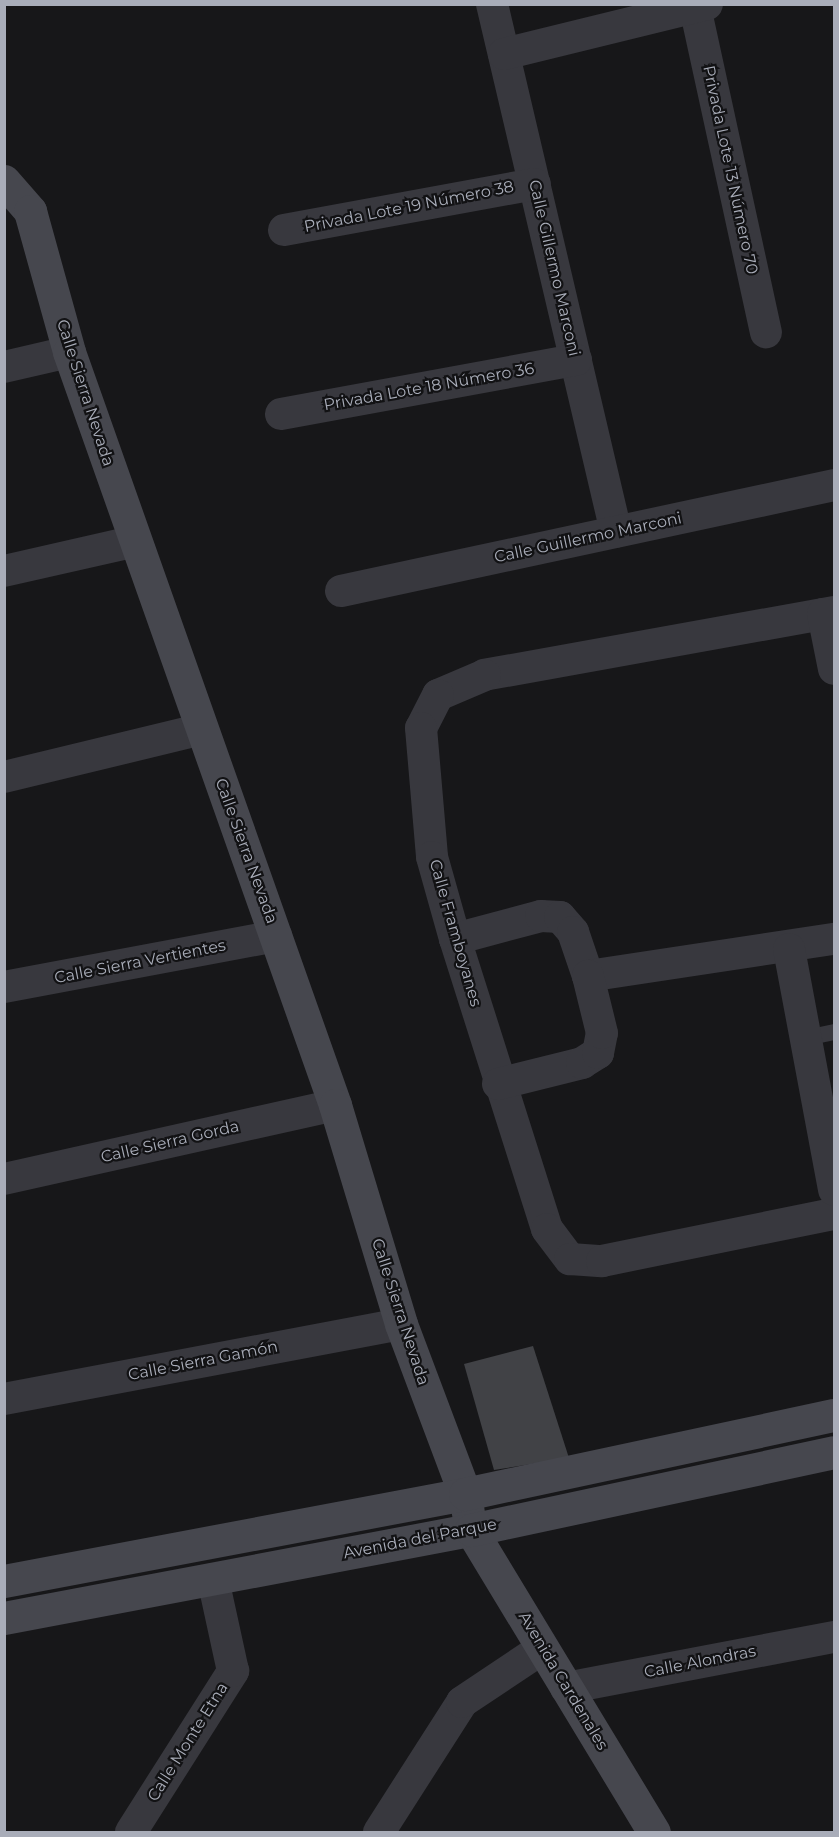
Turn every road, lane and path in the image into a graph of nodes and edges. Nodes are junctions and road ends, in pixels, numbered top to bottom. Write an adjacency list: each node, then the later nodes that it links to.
1 (492, 4): 3 (street, Calle Gillermo Marconi)
2 (701, 6): 3 (street); 7 (street, Privada Lote 13 Número 70)
3 (504, 54): 5 (street, Calle Gillermo Marconi)
4 (4, 181): 8 (street, Calle Sierra Nevada)
5 (535, 184): 6 (street, Privada Lote 19 Número 38); 9 (street, Calle Gillermo Marconi)
6 (284, 230)
7 (766, 332)
8 (69, 352): 10 (street); 14 (street, Calle Sierra Nevada)
9 (576, 360): 11 (street, Privada Lote 18 Número 36); 13 (street, Calle Gillermo Marconi)
10 (4, 367)
11 (281, 414)
12 (834, 485): 13 (street, Calle Guillermo Marconi)
13 (616, 532): 16 (street, Calle Guillermo Marconi)
14 (136, 542): 15 (street); 19 (street, Calle Sierra Nevada)
15 (4, 571)
16 (341, 591)
17 (829, 613): 18 (street); 22 (street, Calle Framboyanes)
18 (834, 669)
19 (202, 729): 20 (street); 21 (street, Calle Sierra Nevada)
20 (4, 777)
21 (276, 936): 26 (street, Calle Sierra Vertientes); 29 (street, Calle Sierra Nevada)
22 (455, 939): 25 (street); 28 (street, Calle Framboyanes)
23 (834, 939): 24 (street)
24 (789, 949): 25 (street); 27 (street)
25 (588, 976): 28 (street)
26 (4, 987)
27 (820, 1035): 31 (street)
28 (498, 1084): 32 (street, Calle Framboyanes)
29 (335, 1105): 30 (street, Calle Sierra Gorda); 33 (street, Calle Sierra Nevada)
30 (4, 1179)
31 (834, 1190)
32 (834, 1214)
33 (401, 1324): 34 (street, Calle Sierra Gamón); 37 (street, Calle Sierra Nevada)
34 (4, 1399)
35 (834, 1415): 37 (street)
36 (834, 1452): 38 (street, Avenida del Parque)
37 (465, 1494): 38 (street, Calle Sierra Nevada); 39 (street)
38 (471, 1530): 40 (street, Avenida del Parque); 44 (street, Avenida Cardenales)
39 (18, 1578): 41 (street)
40 (213, 1579): 41 (street, Avenida del Parque); 46 (street, Calle Monte Etna)
41 (36, 1611): 42 (street, Avenida del Parque)
42 (4, 1618)
43 (834, 1637): 45 (street, Calle Alondras)
44 (543, 1648): 45 (street, Avenida Cardenales); 47 (street)
45 (566, 1688): 48 (street, Avenida Cardenales)
46 (131, 1833)
47 (379, 1833)
48 (654, 1833)

